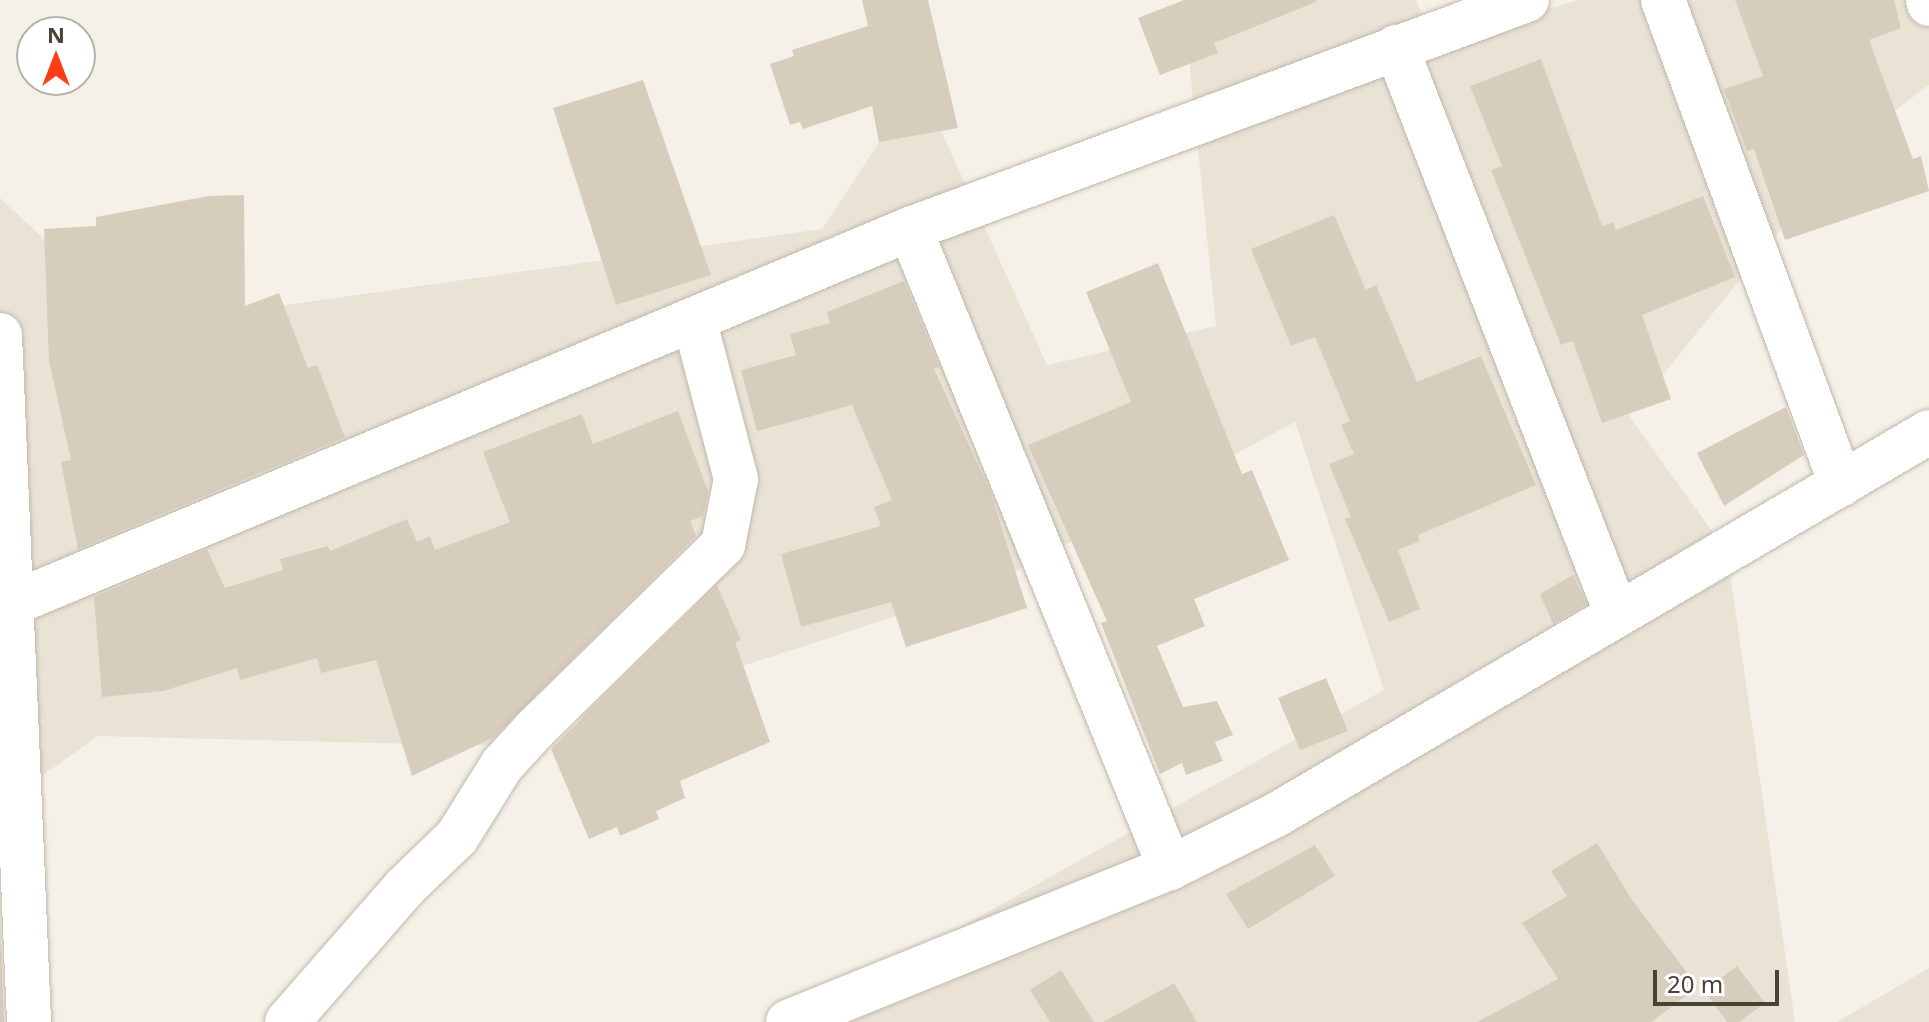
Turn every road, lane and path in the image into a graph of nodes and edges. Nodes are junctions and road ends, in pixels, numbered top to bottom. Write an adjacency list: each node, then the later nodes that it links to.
1 (1527, 0): 3 (street)
2 (1663, 0): 8 (street)
3 (1396, 47): 4 (street); 10 (street)
4 (910, 229): 5 (street); 11 (street)
5 (694, 319): 9 (street); 13 (street)
6 (0, 335): 9 (street)
7 (1929, 432): 8 (street)
8 (1841, 484): 10 (street)
9 (11, 604): 12 (street)
10 (1617, 615): 11 (street)
11 (1170, 868): 14 (street)
12 (29, 1022)
13 (287, 1022)
14 (788, 1022)

